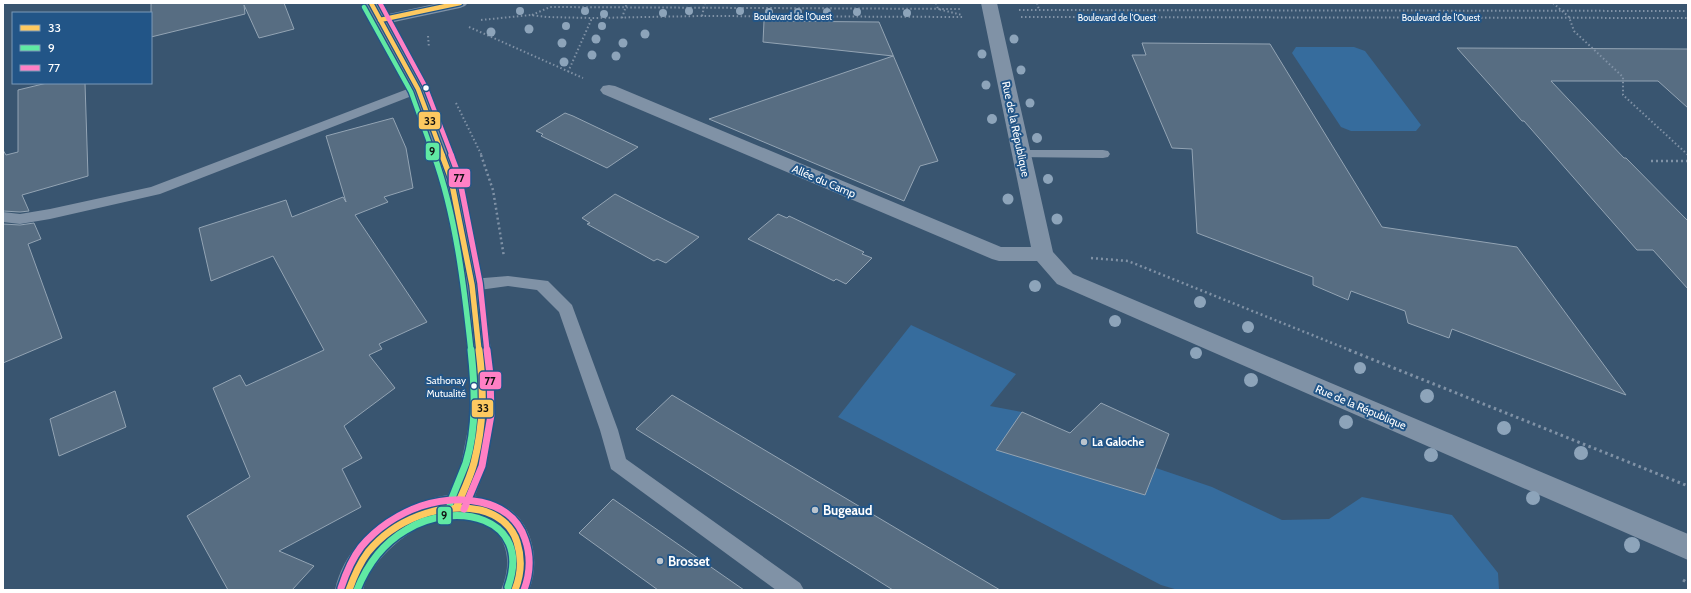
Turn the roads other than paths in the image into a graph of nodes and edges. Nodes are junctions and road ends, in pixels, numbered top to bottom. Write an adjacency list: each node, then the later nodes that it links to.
1 (460, 3): 3 (street)
2 (991, 10): 6 (street, Rue de la République)
3 (375, 12): 4 (main road)
4 (418, 90): 8 (lane); 10 (main road)
5 (608, 90): 9 (street, Allée du Camp)
6 (1021, 154): 7 (lane); 9 (street, Rue de la République)
7 (1103, 154)
8 (3, 217)
9 (1042, 254): 12 (street, Rue de la République)
10 (472, 285): 11 (main road); 15 (lane)
11 (457, 506): 13 (main road); 14 (main road)
12 (1688, 547)
13 (516, 589)
14 (349, 590)
15 (793, 590)

